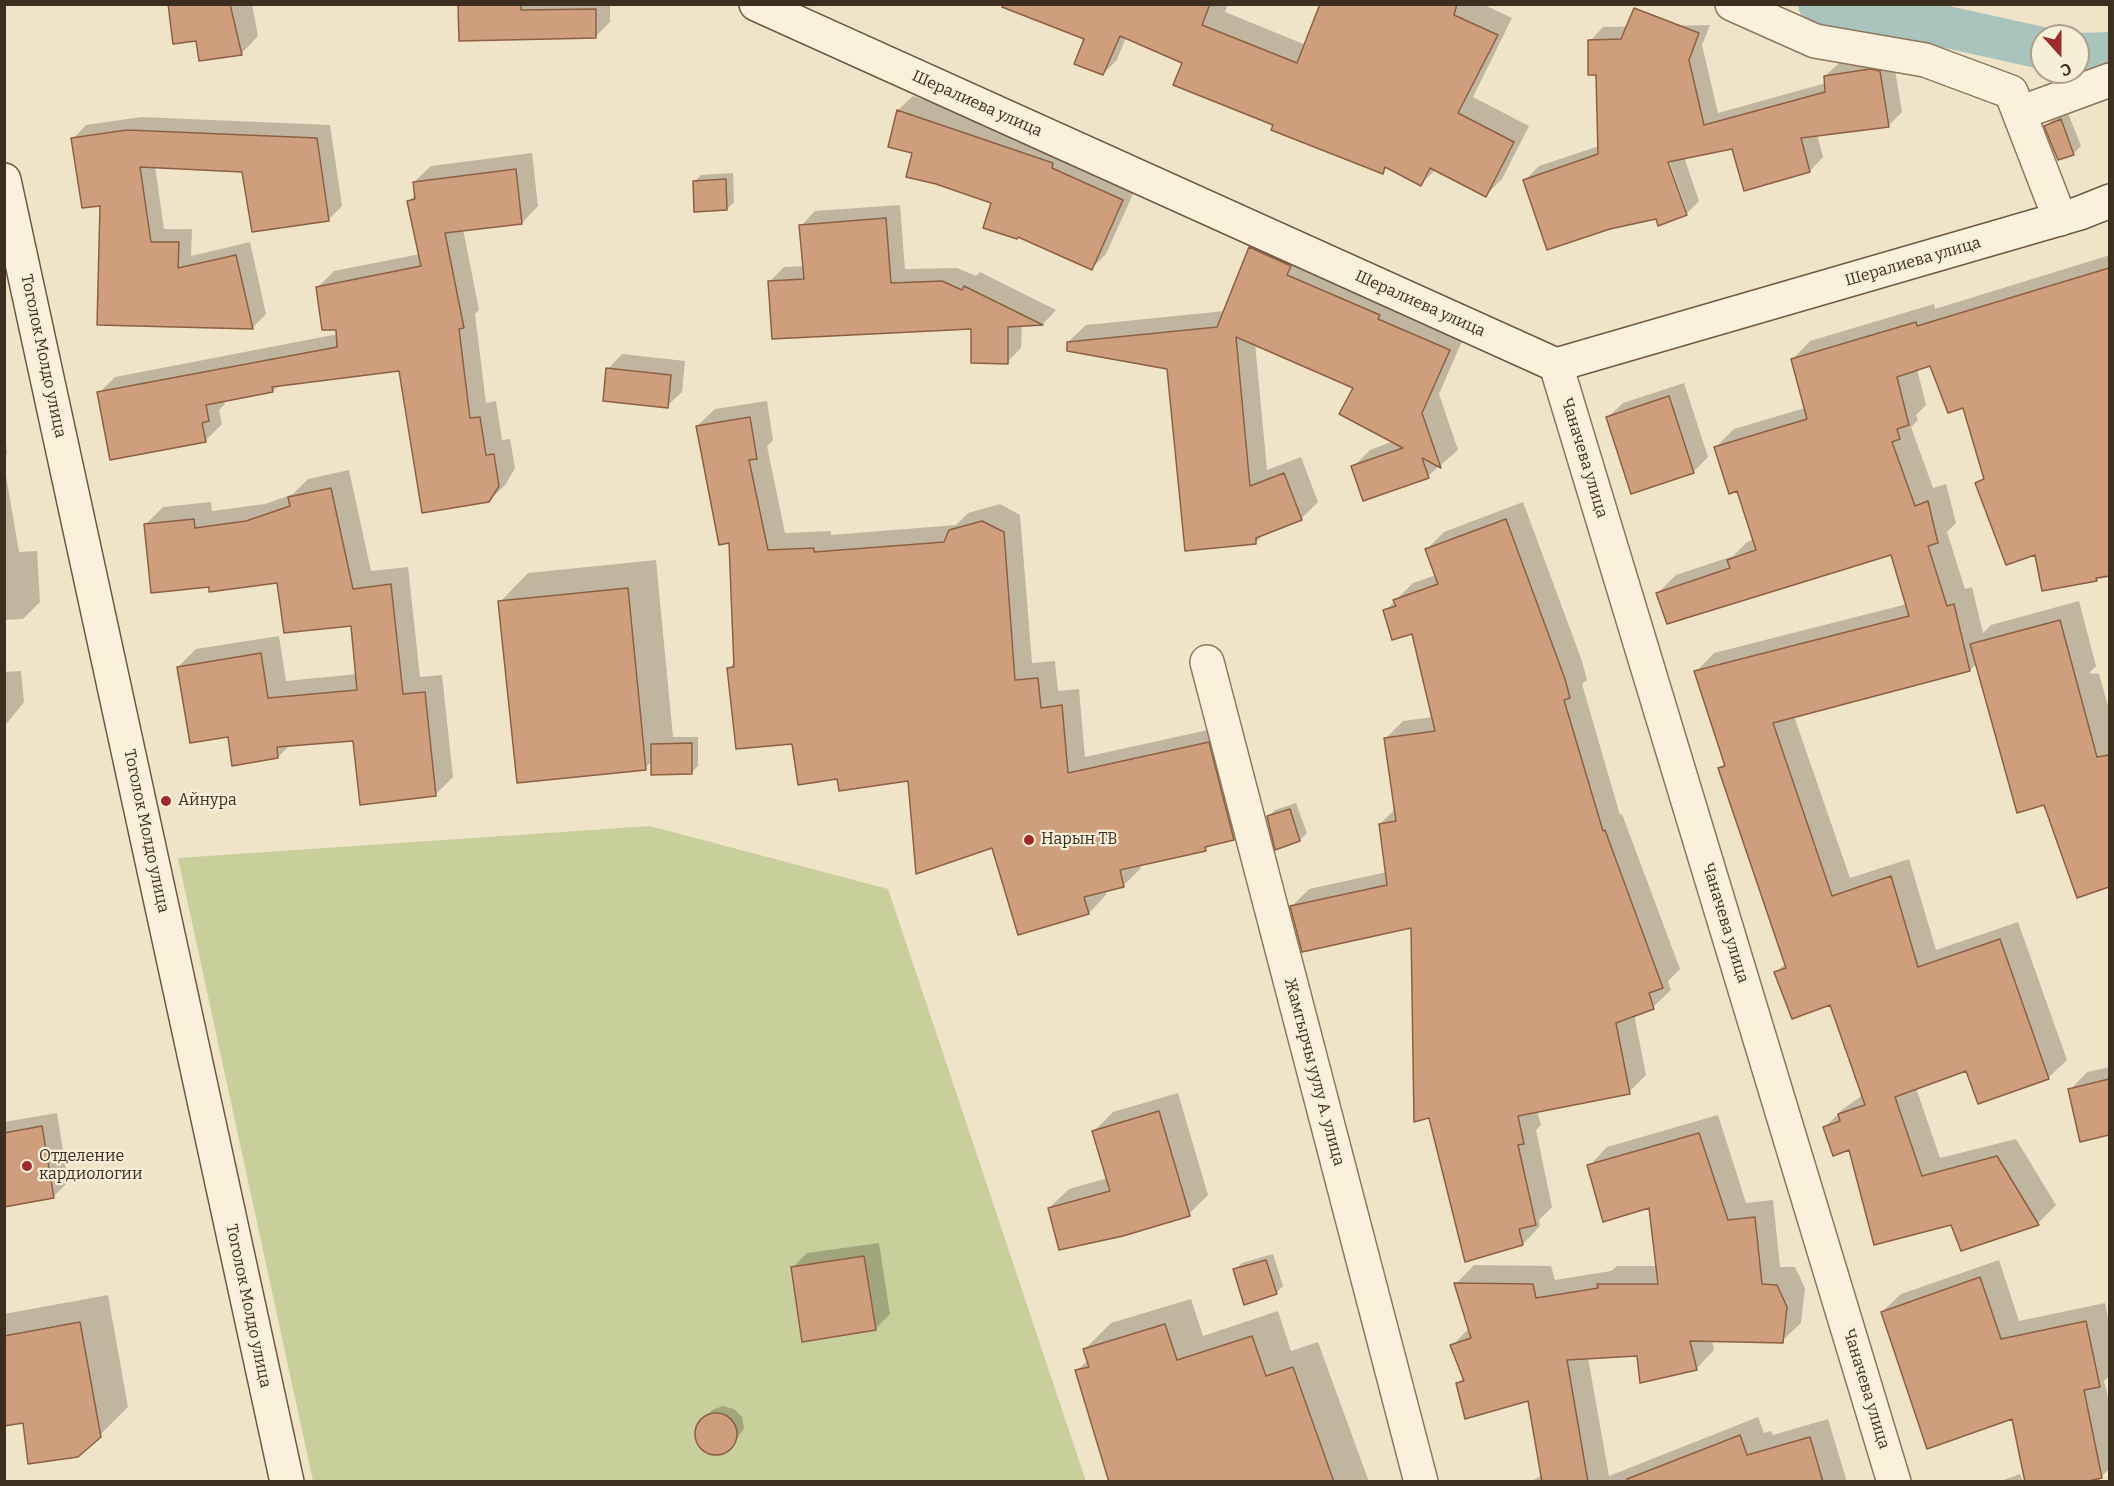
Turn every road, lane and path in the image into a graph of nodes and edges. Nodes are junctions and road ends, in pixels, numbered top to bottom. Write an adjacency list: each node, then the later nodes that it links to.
1 (756, 4): 8 (street, Шералиева улица)
2 (1732, 4): 4 (street)
3 (2109, 80): 4 (street)
4 (2020, 114): 7 (street)
5 (4, 180): 10 (street, Тоголок Молдо улица)
6 (2109, 201): 7 (street, Шералиева улица)
7 (2060, 219): 8 (street, Шералиева улица)
8 (1556, 365): 12 (street, Чаначева улица)
9 (1207, 662): 11 (street, Жамгырчы уулу А. улица)
10 (286, 1482)
11 (1421, 1482)
12 (1894, 1482)

